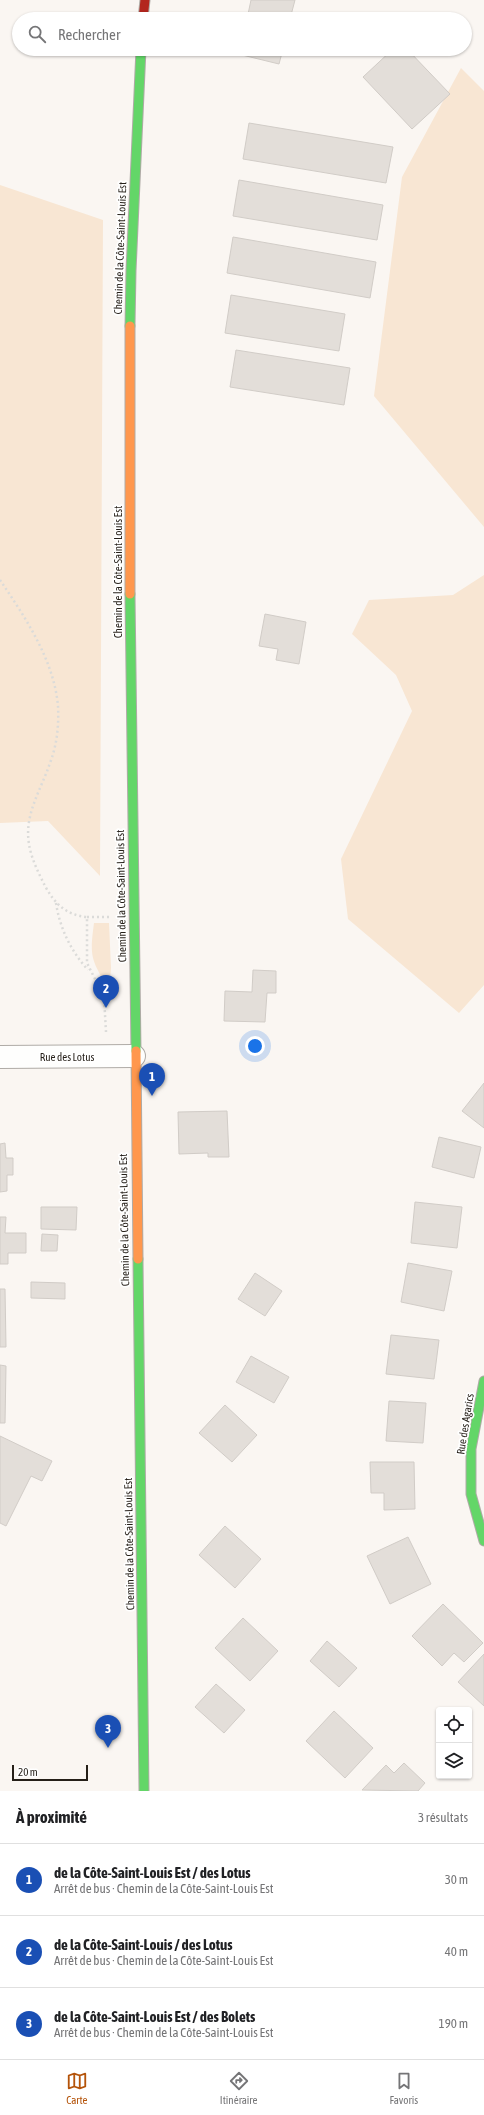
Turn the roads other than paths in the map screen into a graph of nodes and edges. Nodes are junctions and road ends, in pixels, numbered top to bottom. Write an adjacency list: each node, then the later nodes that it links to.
1 (144, 0): 2 (street)
2 (143, 12)
3 (141, 56): 4 (street, Chemin de la Côte-Saint-Louis Est)
4 (134, 1056): 5 (street, Rue des Lotus); 8 (street, Chemin de la Côte-Saint-Louis Est)
5 (0, 1057)
6 (484, 1381): 7 (street, Rue des Agarics)
7 (484, 1541)
8 (144, 1791)

